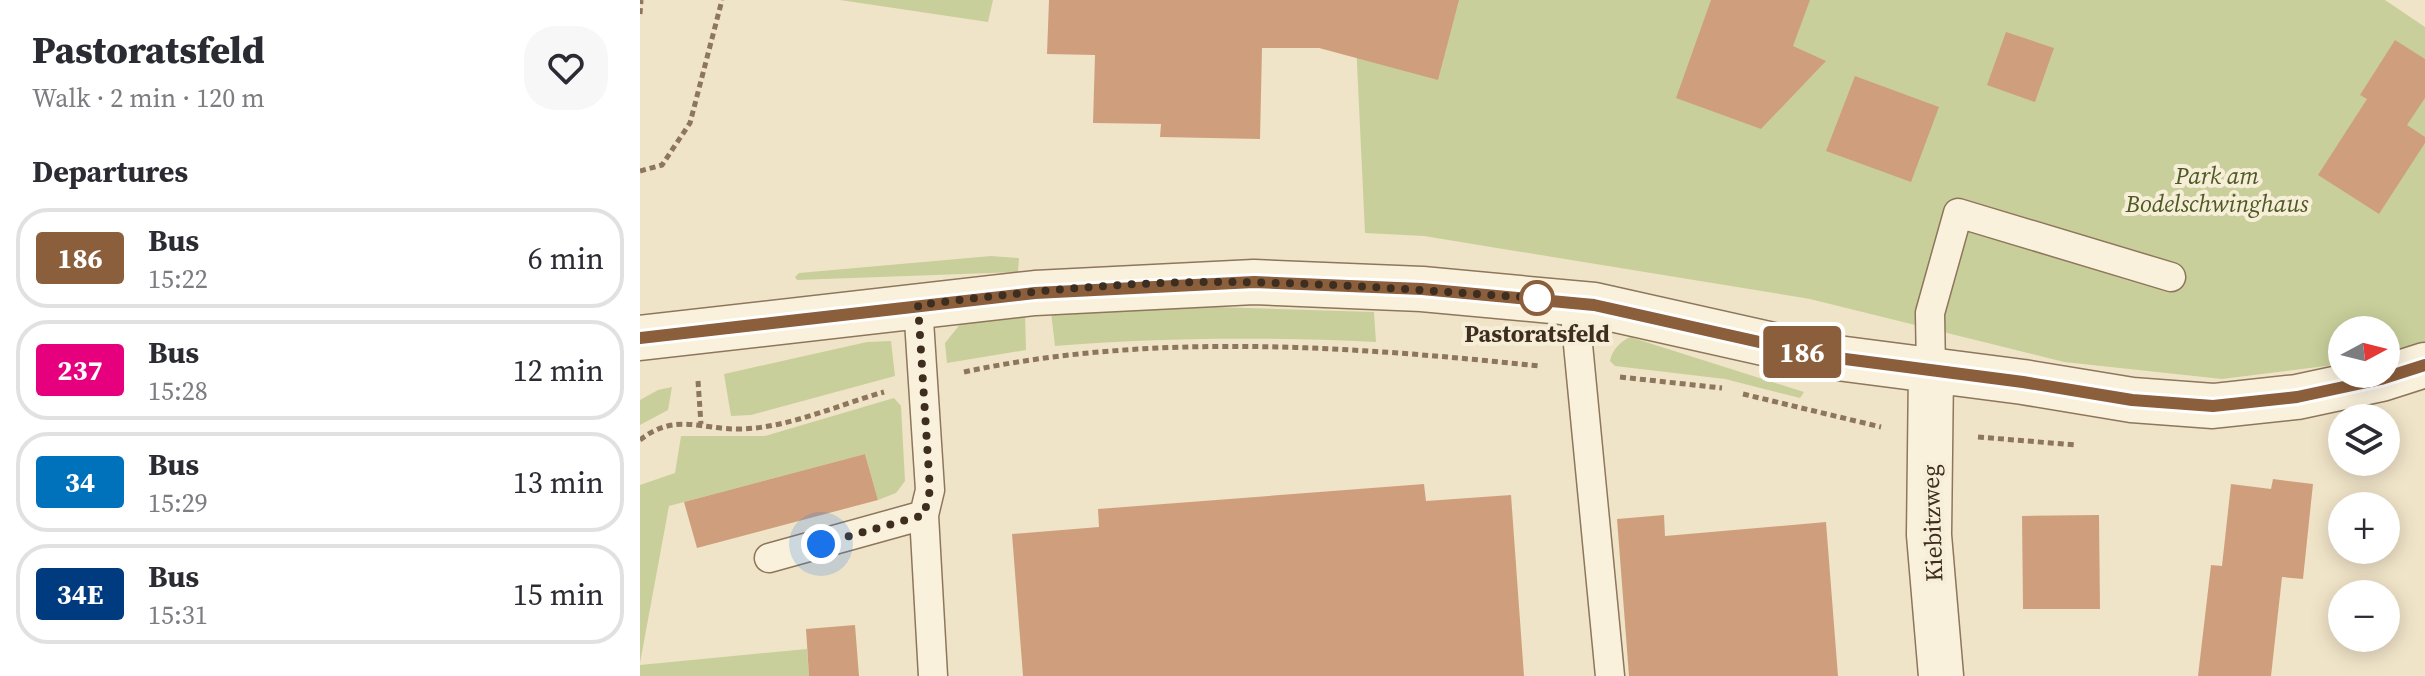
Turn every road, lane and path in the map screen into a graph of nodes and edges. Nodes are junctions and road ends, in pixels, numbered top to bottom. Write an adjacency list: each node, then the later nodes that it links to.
1 (641, 0): 3 (path)
2 (722, 0): 4 (path)
3 (640, 14)
4 (640, 171)
5 (2171, 277): 10 (lane)
6 (1574, 303): 7 (street); 10 (street); 11 (lane)
7 (918, 305): 8 (street); 13 (lane)
8 (640, 338)
9 (2425, 365): 10 (street)
10 (1931, 371): 17 (street, Kiebitzweg)
11 (1583, 372): 13 (path); 14 (path); 23 (lane)
12 (698, 380): 16 (path)
13 (921, 381): 16 (path); 20 (lane)
14 (1724, 389)
15 (1739, 392): 17 (path)
16 (701, 424): 18 (path)
17 (1929, 433): 19 (path); 24 (street, Kiebitzweg)
18 (640, 440)
19 (2084, 444)
20 (924, 515): 21 (lane); 22 (lane)
21 (769, 558)
22 (933, 676)
23 (1610, 676)
24 (1941, 676)

